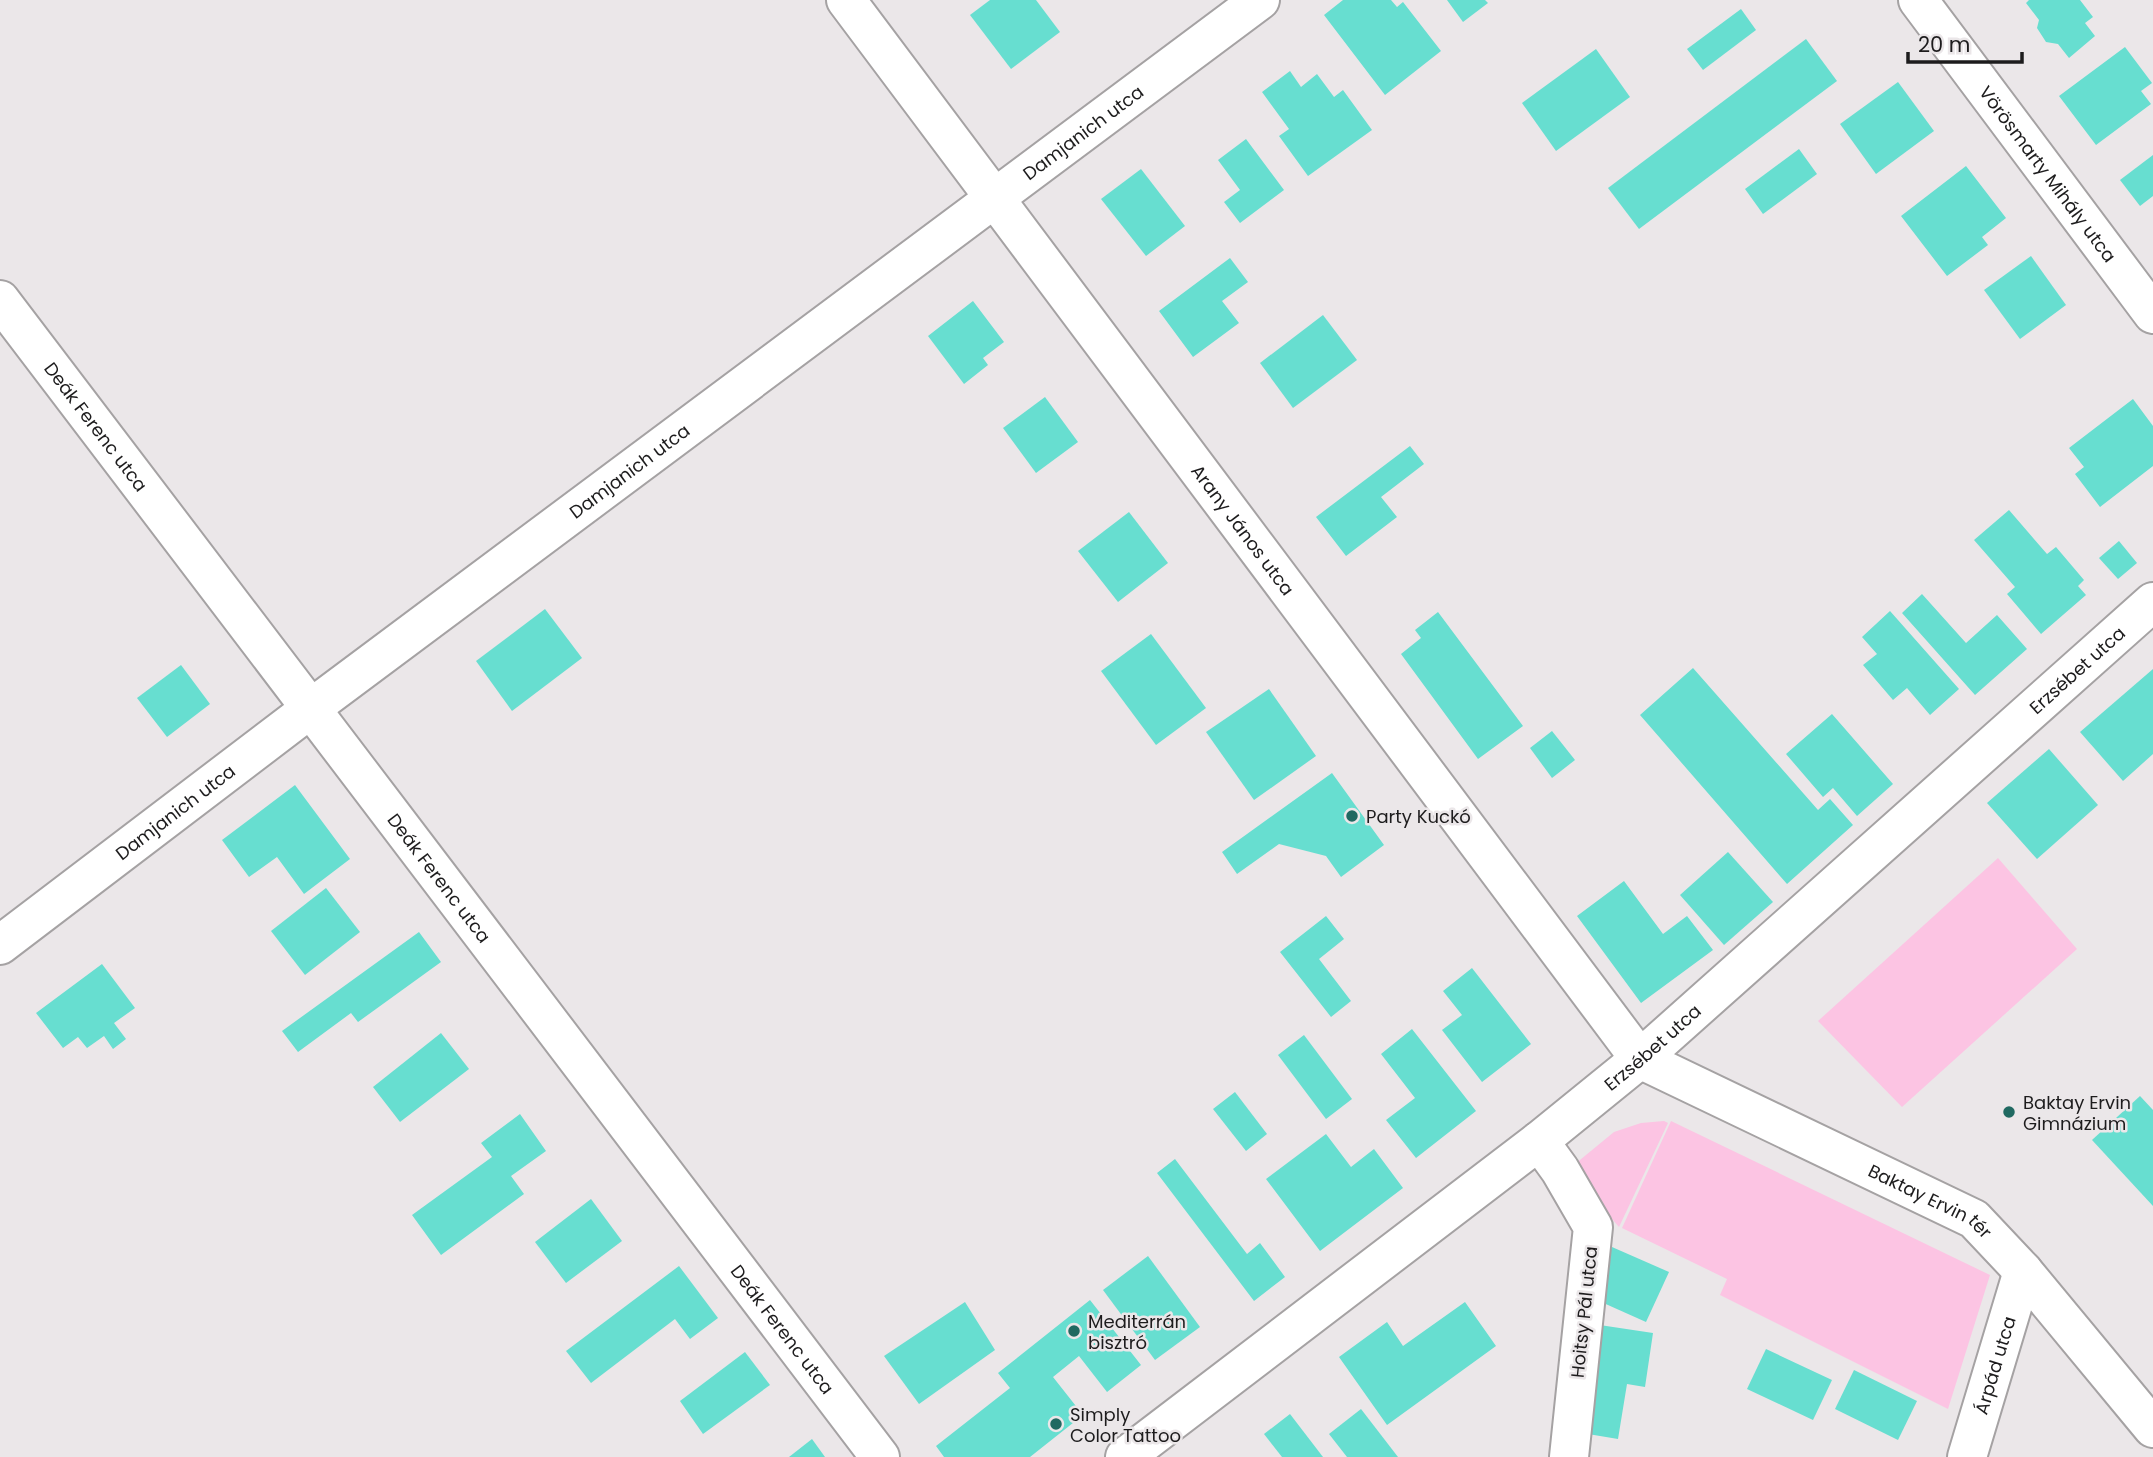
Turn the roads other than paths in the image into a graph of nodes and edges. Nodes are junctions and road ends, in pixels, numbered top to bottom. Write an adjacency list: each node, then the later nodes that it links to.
1 (846, 0): 4 (street, Arany János utca)
2 (1260, 0): 4 (street, Damjanich utca)
3 (1918, 0): 6 (street, Vörösmarty Mihály utca)
4 (996, 199): 8 (street, Damjanich utca); 10 (street, Arany János utca)
5 (0, 300): 8 (street, Deák Ferenc utca)
6 (2153, 314)
7 (2153, 602): 10 (street, Erzsébet utca)
8 (310, 709): 9 (street, Damjanich utca); 14 (street, Deák Ferenc utca)
9 (0, 945)
10 (1640, 1059): 11 (street, Erzsébet utca); 12 (street, Baktay Ervin tér)
11 (1539, 1141): 15 (street, Erzsébet utca); 16 (street, Hoitsy Pál utca)
12 (2023, 1271): 13 (street, Baktay Ervin tér); 17 (street, Árpád utca)
13 (2153, 1428)
14 (880, 1457)
15 (1125, 1457)
16 (1569, 1457)
17 (1967, 1457)

